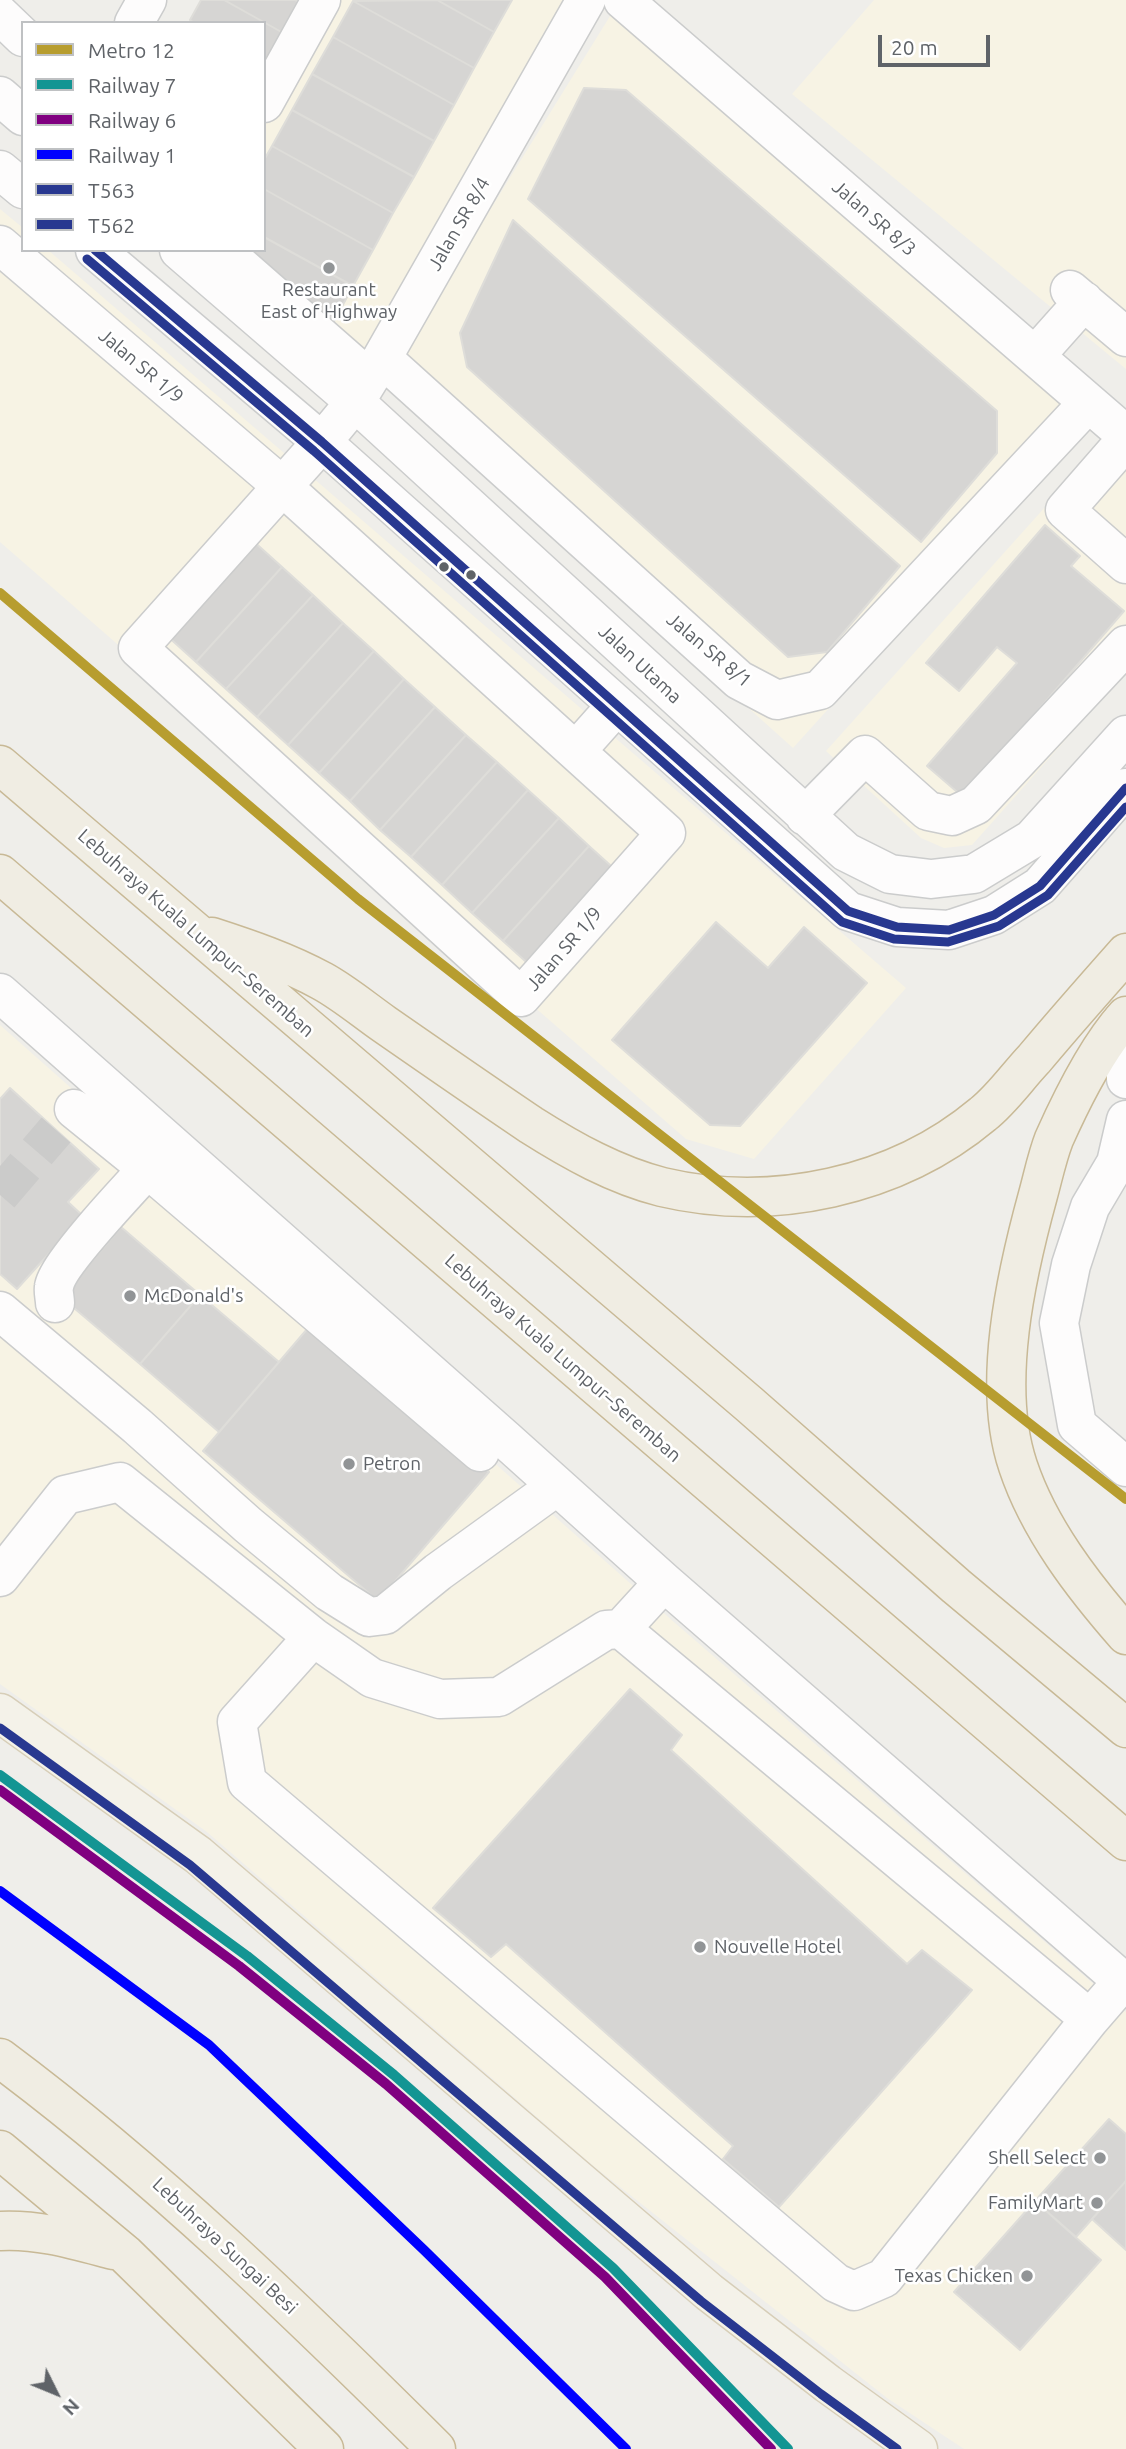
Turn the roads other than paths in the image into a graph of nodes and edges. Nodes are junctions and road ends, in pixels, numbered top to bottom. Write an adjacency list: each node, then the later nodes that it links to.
1 (147, 0): 6 (street)
2 (321, 0): 9 (street)
3 (586, 0): 19 (street, Jalan SR 8/4)
4 (623, 0): 18 (street, Jalan SR 8/3)
5 (0, 15): 7 (street)
6 (135, 21)
7 (21, 35)
8 (0, 96): 10 (street)
9 (266, 99)
10 (21, 114)
11 (0, 170): 12 (street)
12 (21, 187)
13 (0, 245): 23 (street, Jalan SR 1/9)
14 (97, 252): 22 (street)
15 (181, 252): 19 (street, Jalan Utama)
16 (224, 252): 19 (street)
17 (1126, 337): 18 (street)
18 (1035, 356): 20 (street, Jalan SR 8/3)
19 (368, 379): 20 (street, Jalan SR 8/1); 22 (street, Jalan SR 8/4); 31 (street, Jalan Utama)
20 (1088, 403): 21 (street, Jalan SR 8/3)
21 (1126, 437): 24 (street)
22 (322, 442): 23 (street, Jalan SR 1/9); 26 (street)
23 (282, 486): 28 (street, Jalan SR 1/9); 28 (street, Jalan SR 1/9)
24 (1126, 564)
25 (1125, 648): 31 (street)
26 (617, 705): 28 (street); 30 (street)
27 (1126, 735): 31 (street, Jalan Utama)
28 (576, 751)
29 (0, 765): 33 (highway, Lebuhraya Kuala Lumpur–Seremban)
30 (1126, 788)
31 (805, 816)
32 (0, 874): 53 (highway, Lebuhraya Kuala Lumpur–Seremban)
33 (190, 929): 34 (highway); 52 (highway, Lebuhraya Kuala Lumpur–Seremban)
34 (1126, 953)
35 (0, 993): 38 (street)
36 (1124, 1018): 37 (street); 49 (highway)
37 (1126, 1079)
38 (98, 1080): 40 (street); 40 (street)
39 (1126, 1120): 44 (street)
40 (160, 1156): 41 (street); 43 (street); 45 (street)
41 (55, 1303)
42 (0, 1311): 45 (street)
43 (480, 1452)
44 (1126, 1467)
45 (557, 1486): 47 (street)
46 (0, 1577): 50 (street)
47 (664, 1582): 48 (street); 54 (street)
48 (621, 1629): 50 (street); 55 (street)
49 (1126, 1635)
50 (313, 1637): 55 (street)
51 (0, 1713): 62 (main road)
52 (1126, 1728)
53 (1126, 1841)
54 (1124, 1983): 55 (street)
55 (1090, 2019)
56 (0, 2058): 61 (highway, Lebuhraya Sungai Besi)
57 (0, 2150): 59 (highway)
58 (0, 2231): 59 (highway)
59 (125, 2253): 60 (highway)
60 (324, 2449)
61 (436, 2449)
62 (918, 2449)

